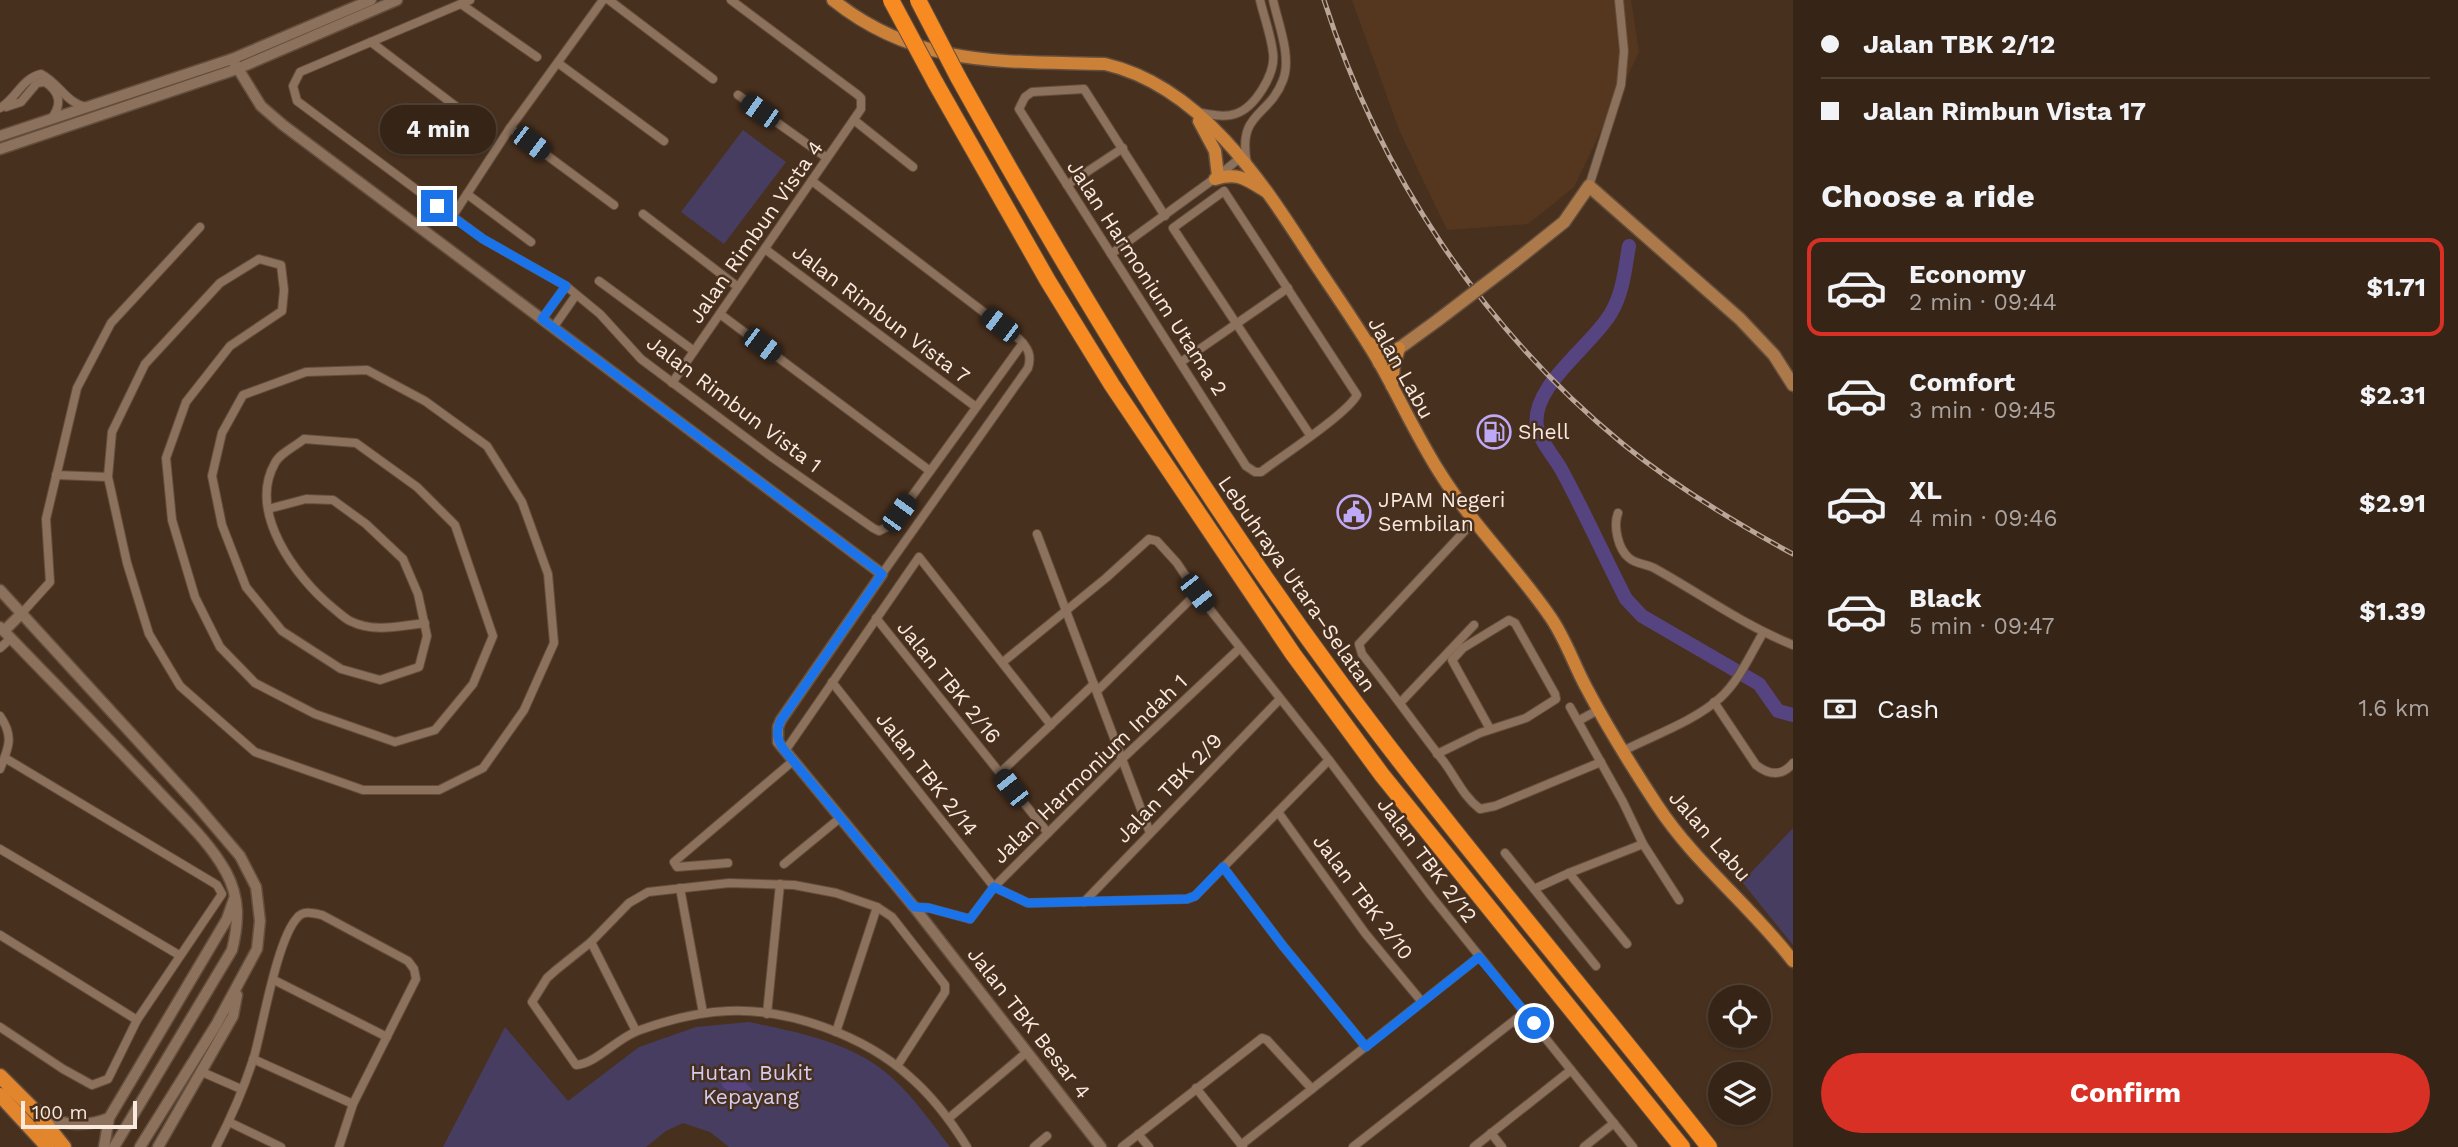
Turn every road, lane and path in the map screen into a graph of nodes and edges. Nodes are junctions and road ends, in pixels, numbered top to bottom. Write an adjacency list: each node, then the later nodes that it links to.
1 (371, 0): 17 (street)
2 (397, 0): 17 (street)
3 (470, 0): 13 (street)
4 (603, 0): 16 (street)
5 (609, 0): 18 (street)
6 (731, 0): 26 (street, Jalan Rimbun Vista 4)
7 (834, 0): 23 (main road, Jalan Labu)
8 (891, 0): 191 (highway, Lebuhraya Utara–Selatan, bridge)
9 (918, 0): 192 (highway, Lebuhraya Utara–Selatan, bridge)
10 (1260, 0): 23 (street)
11 (1273, 0): 34 (street)
12 (1619, 0): 39 (street)
13 (461, 4): 14 (street); 15 (street)
14 (371, 42): 28 (street); 45 (street, Jalan Rimbun Vista 1)
15 (537, 57)
16 (558, 63): 27 (street); 30 (street)
17 (235, 64): 20 (street); 24 (street); 56 (street)
18 (713, 79)
19 (738, 95): 33 (street)
20 (104, 101): 21 (street); 24 (street)
21 (86, 107): 22 (street); 25 (street)
22 (0, 108): 25 (street)
23 (1194, 112): 34 (main road, Jalan Labu); 36 (main road)
24 (108, 113): 32 (street)
25 (51, 119): 29 (street)
26 (854, 120): 33 (street, Jalan Rimbun Vista 4); 35 (street)
27 (510, 128): 40 (street); 42 (street)
28 (487, 130)
29 (0, 136)
30 (664, 141)
31 (1123, 148): 38 (street); 38 (street, Jalan Harmonium Utama 2); 44 (street)
32 (0, 149)
33 (827, 159): 37 (street, Jalan Rimbun Vista 4)
34 (1244, 161): 36 (street); 41 (main road, Jalan Labu)
35 (913, 167)
36 (1217, 178): 41 (main road); 44 (street)
37 (812, 181): 48 (street, Jalan Rimbun Vista 4); 60 (street)
38 (1067, 185): 49 (street, Jalan Harmonium Utama 2)
39 (1589, 186): 62 (main road, bridge); 66 (main road)
40 (467, 194): 45 (street); 47 (street)
41 (1271, 195): 59 (main road, Jalan Labu)
42 (614, 205)
43 (643, 214): 52 (street)
44 (1165, 216): 49 (street)
45 (452, 217): 51 (street, Jalan Rimbun Vista 1)
46 (200, 227): 71 (street)
47 (531, 242)
48 (765, 249): 52 (street, Jalan Rimbun Vista 4); 68 (street, Jalan Rimbun Vista 7)
49 (1111, 254): 63 (street, Jalan Harmonium Utama 2)
50 (598, 281): 61 (street)
51 (566, 286): 54 (street, Jalan Rimbun Vista 1); 56 (street)
52 (738, 287): 55 (street, Jalan Rimbun Vista 4)
53 (1288, 288): 57 (street); 57 (street); 69 (street)
54 (576, 295): 58 (street); 65 (street, Jalan Rimbun Vista 1)
55 (720, 314): 61 (street, Jalan Rimbun Vista 4); 70 (street)
56 (542, 319): 58 (street)
57 (1238, 324): 63 (street); 69 (street)
58 (553, 328): 77 (street)
59 (1366, 342): 62 (main road); 64 (main road, Jalan Labu)
60 (1023, 343): 68 (street); 77 (street)
61 (694, 351): 65 (street, Jalan Rimbun Vista 4)
62 (1396, 351): 64 (main road); 67 (main road)
63 (1181, 362): 69 (street, Jalan Harmonium Utama 2)
64 (1379, 363): 67 (main road, Jalan Labu)
65 (672, 383): 70 (street, Jalan Rimbun Vista 1)
66 (1793, 385)
67 (1392, 388): 75 (main road, Jalan Labu)
68 (976, 407): 70 (street)
69 (1310, 435)
70 (930, 471)
71 (56, 475): 72 (street); 81 (street)
72 (108, 477): 73 (street); 83 (street)
73 (268, 509): 83 (street); 83 (street)
74 (1618, 513): 86 (street)
75 (1474, 521): 94 (street); 97 (main road, Jalan Labu)
76 (1037, 534): 80 (street)
77 (882, 574): 102 (street)
78 (0, 590): 81 (street)
79 (1197, 593): 80 (street, Jalan TBK 2/12); 89 (street, Jalan TBK 2/12); 92 (street)
80 (1066, 610): 90 (street); 92 (street)
81 (22, 613): 85 (street); 141 (street)
82 (876, 618): 90 (street); 91 (street); 112 (street, Jalan TBK 2/16)
83 (425, 623)
84 (1475, 625): 94 (street)
85 (4, 633): 88 (street); 128 (street)
86 (1763, 633): 87 (street); 95 (street)
87 (1793, 645)
88 (0, 648)
89 (1240, 648): 93 (street, Jalan TBK 2/12); 106 (street, Jalan Harmonium Indah 1)
90 (1003, 662): 100 (street)
91 (832, 682): 102 (street); 125 (street, Jalan TBK 2/14)
92 (1096, 687): 100 (street); 106 (street)
93 (1280, 699): 107 (street, Jalan TBK 2/12); 116 (street, Jalan TBK 2/9)
94 (1401, 702): 104 (street)
95 (1714, 702): 103 (street); 110 (street)
96 (1570, 707): 99 (street)
97 (1598, 710): 99 (street); 103 (main road, Jalan Labu)
98 (0, 716): 105 (street)
99 (1577, 721): 109 (street)
100 (1051, 724): 112 (street)
101 (1490, 729): 101 (street); 104 (street)
102 (785, 751): 108 (street, Jalan TBK Besar 4)
103 (1623, 751): 138 (main road, Jalan Labu)
104 (1437, 754): 109 (street)
105 (5, 758): 111 (street); 136 (street)
106 (1123, 758): 115 (street, Jalan Harmonium Indah 1); 116 (street)
107 (1329, 760): 113 (street); 137 (street, Jalan TBK 2/12)
108 (793, 761): 114 (street, Jalan TBK Besar 4); 120 (street)
109 (1601, 762): 117 (street)
110 (1793, 763)
111 (0, 769)
112 (1000, 773): 115 (street, Jalan TBK 2/16)
113 (1278, 812): 122 (street); 142 (street, Jalan TBK 2/10)
114 (840, 818): 121 (street); 132 (street, Jalan TBK Besar 4)
115 (1048, 833): 125 (street, Jalan Harmonium Indah 1)
116 (1150, 833): 130 (street, Jalan TBK 2/9)
117 (1643, 844): 123 (street); 129 (street)
118 (0, 849): 136 (street)
119 (1505, 853): 127 (street)
120 (728, 863)
121 (784, 864)
122 (1223, 867): 130 (street); 151 (street)
123 (1569, 873): 127 (street); 135 (street)
124 (780, 884): 126 (street); 131 (street); 145 (street)
125 (994, 887): 130 (street); 132 (street, Jalan Harmonium Indah 1)
126 (680, 888): 134 (street); 144 (street)
127 (1534, 889): 139 (street)
128 (235, 895): 164 (street); 175 (street)
129 (1679, 900)
130 (1084, 902)
131 (877, 907): 149 (street); 154 (street)
132 (914, 907): 152 (street, Jalan TBK Besar 4)
133 (0, 936): 146 (street)
134 (590, 942): 148 (street); 148 (street)
135 (1627, 944)
136 (179, 955): 146 (street)
137 (1479, 957): 142 (street); 143 (street, Jalan TBK 2/12)
138 (1793, 961)
139 (1595, 966)
140 (274, 980): 150 (street); 150 (street); 153 (street)
141 (240, 981): 156 (street); 176 (street)
142 (1422, 1002): 151 (street)
143 (1525, 1012): 155 (street, Jalan TBK 2/12); 186 (street)
144 (703, 1013): 145 (street); 148 (street)
145 (767, 1014): 149 (street)
146 (137, 1020): 147 (street)
147 (0, 1027)
148 (636, 1031)
149 (836, 1032): 154 (street)
150 (387, 1037): 162 (street)
151 (1366, 1047): 160 (street)
152 (1027, 1052): 165 (street); 183 (street, Jalan TBK Besar 4)
153 (253, 1059): 159 (street); 162 (street)
154 (897, 1066): 165 (street)
155 (1571, 1070): 167 (street, Jalan TBK 2/12); 168 (street)
156 (202, 1072): 159 (street); 177 (street)
157 (0, 1076): 163 (highway)
158 (1196, 1088): 160 (street); 169 (street); 171 (street)
159 (241, 1090): 166 (street)
160 (1312, 1090): 171 (street)
161 (0, 1095): 172 (highway)
162 (353, 1104): 180 (street)
163 (36, 1112): 164 (street); 173 (highway)
164 (109, 1118): 174 (street)
165 (949, 1118): 181 (street)
166 (229, 1122): 178 (street); 179 (street)
167 (1614, 1123): 189 (street); 190 (street, Jalan TBK 2/12)
168 (1491, 1133): 187 (street); 188 (street)
169 (1138, 1134): 184 (street); 185 (street)
170 (1047, 1136): 182 (street)
171 (1242, 1146)
172 (48, 1147)
173 (64, 1147)
174 (104, 1147)
175 (114, 1147)
176 (140, 1147)
177 (158, 1147)
178 (216, 1147)
179 (281, 1147)
180 (339, 1147)
181 (967, 1147)
182 (1034, 1147)
183 (1101, 1147)
184 (1122, 1147)
185 (1149, 1147)
186 (1353, 1147)
187 (1474, 1147)
188 (1502, 1147)
189 (1584, 1147)
190 (1633, 1147)
191 (1682, 1147)
192 (1709, 1147)

